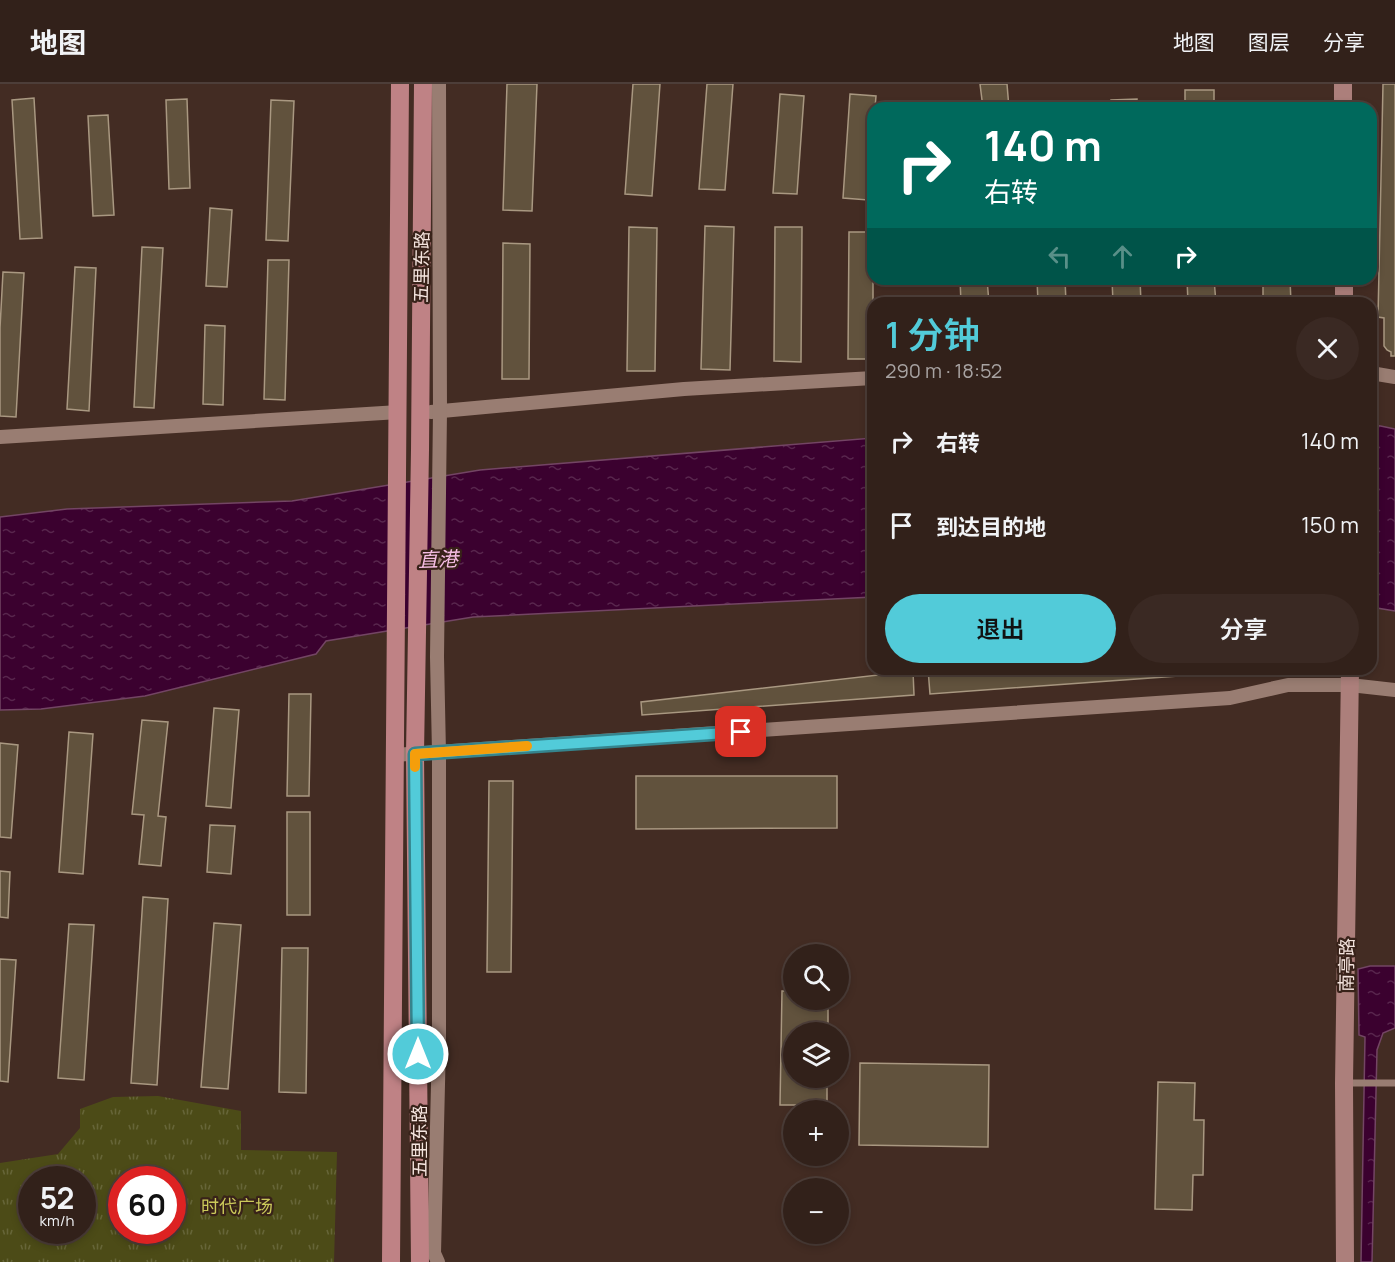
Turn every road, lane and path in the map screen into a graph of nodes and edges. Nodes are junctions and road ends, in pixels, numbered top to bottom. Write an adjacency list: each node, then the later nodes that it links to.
1 (400, 84): 10 (main road, 五里东路)
2 (423, 84): 11 (main road, 五里东路)
3 (439, 84): 9 (street)
4 (1343, 84): 5 (street)
5 (1343, 102)
6 (1377, 374): 7 (street)
7 (1395, 377)
8 (867, 378): 9 (street)
9 (440, 411): 11 (street); 15 (street)
10 (399, 412): 12 (street); 17 (main road, 五里东路)
11 (420, 412): 16 (main road, 五里东路)
12 (0, 437)
13 (1350, 677): 14 (street); 15 (street); 18 (street, 南亭路)
14 (1395, 690)
15 (439, 753): 16 (street); 22 (street)
16 (415, 754): 17 (street); 21 (main road, 五里东路)
17 (394, 755): 20 (main road, 五里东路)
18 (1351, 1083): 19 (lane); 23 (street, 南亭路)
19 (1395, 1083)
20 (391, 1262)
21 (420, 1262)
22 (438, 1262)
23 (1345, 1262)

